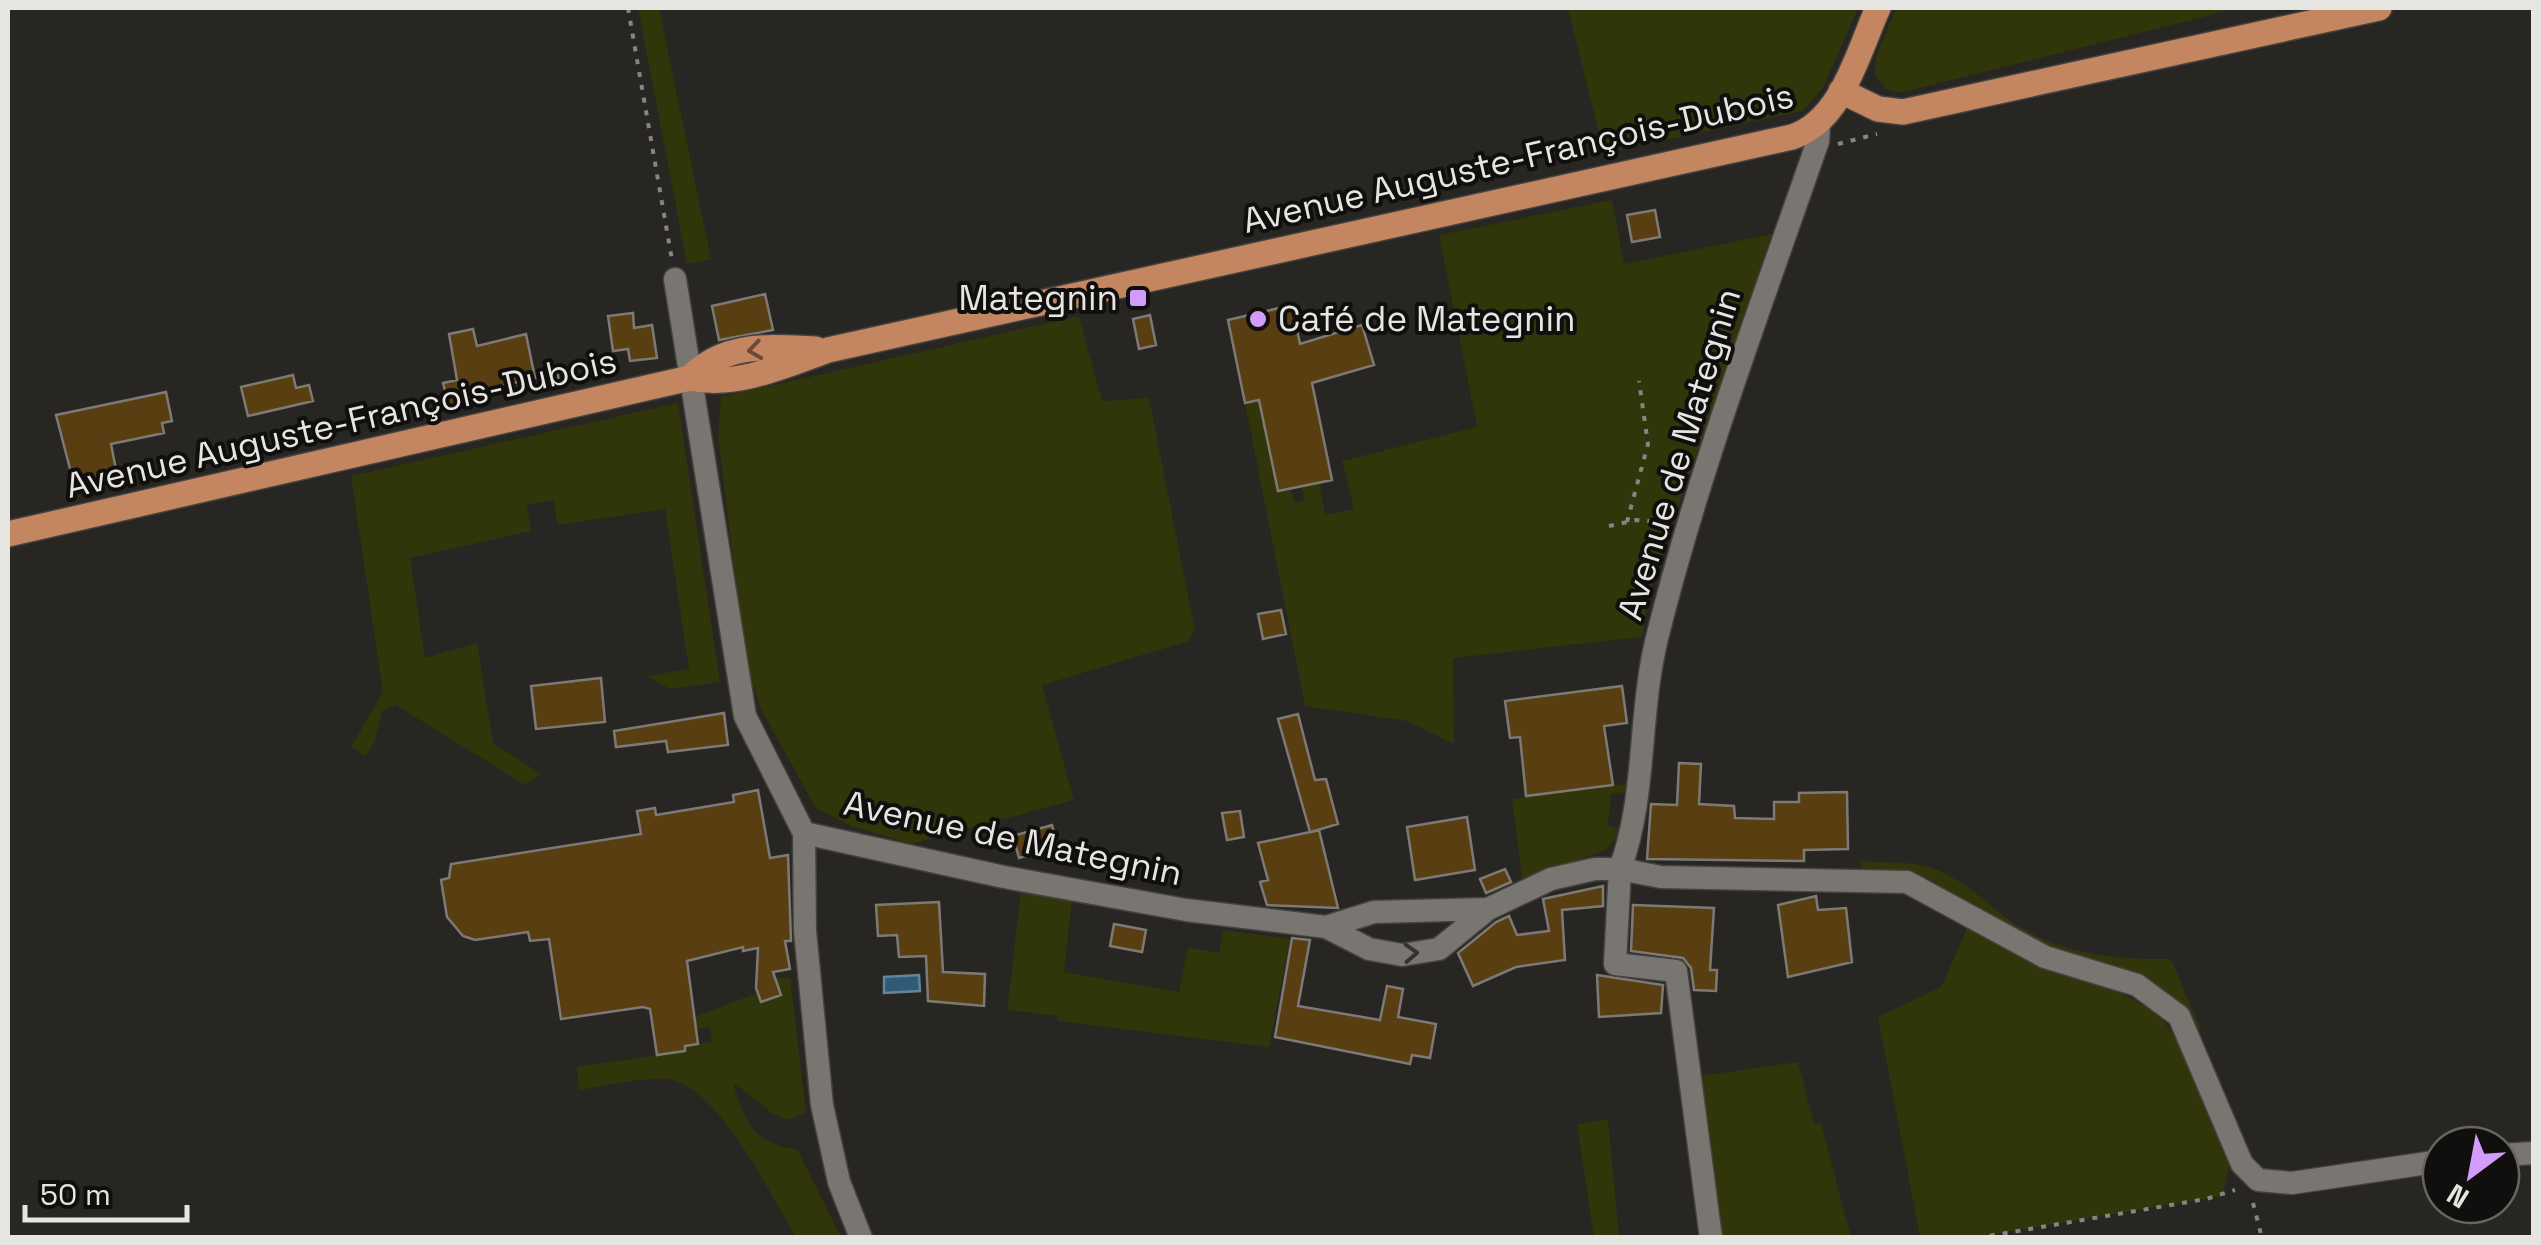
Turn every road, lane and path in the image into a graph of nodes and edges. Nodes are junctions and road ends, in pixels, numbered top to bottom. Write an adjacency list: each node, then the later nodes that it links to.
1 (628, 8): 6 (path)
2 (1878, 8): 4 (main road)
3 (2379, 8): 4 (main road, Avenue Auguste-François-Dubois)
4 (1841, 90): 5 (main road, Avenue Auguste-François-Dubois)
5 (1819, 124): 7 (main road, Avenue Auguste-François-Dubois); 11 (street, Avenue de Mategnin)
6 (675, 280): 7 (street)
7 (690, 378): 12 (main road, Avenue Auguste-François-Dubois); 13 (street)
8 (1639, 381): 9 (path)
9 (1626, 522): 10 (path); 11 (path)
10 (1609, 526)
11 (1687, 526): 14 (street, Avenue de Mategnin)
12 (8, 534)
13 (804, 832): 16 (street, Avenue de Mategnin); 19 (street)
14 (1620, 870): 15 (street, Avenue de Mategnin); 18 (street); 20 (street, Avenue de Mategnin)
15 (1488, 909): 16 (street, Avenue de Mategnin); 16 (street, Avenue de Mategnin, one-way to 15)
16 (1326, 927)
17 (2421, 1165): 18 (street)
18 (2258, 1180): 21 (path); 22 (path)
19 (861, 1238)
20 (1711, 1238)
21 (1977, 1238)
22 (2262, 1238)

